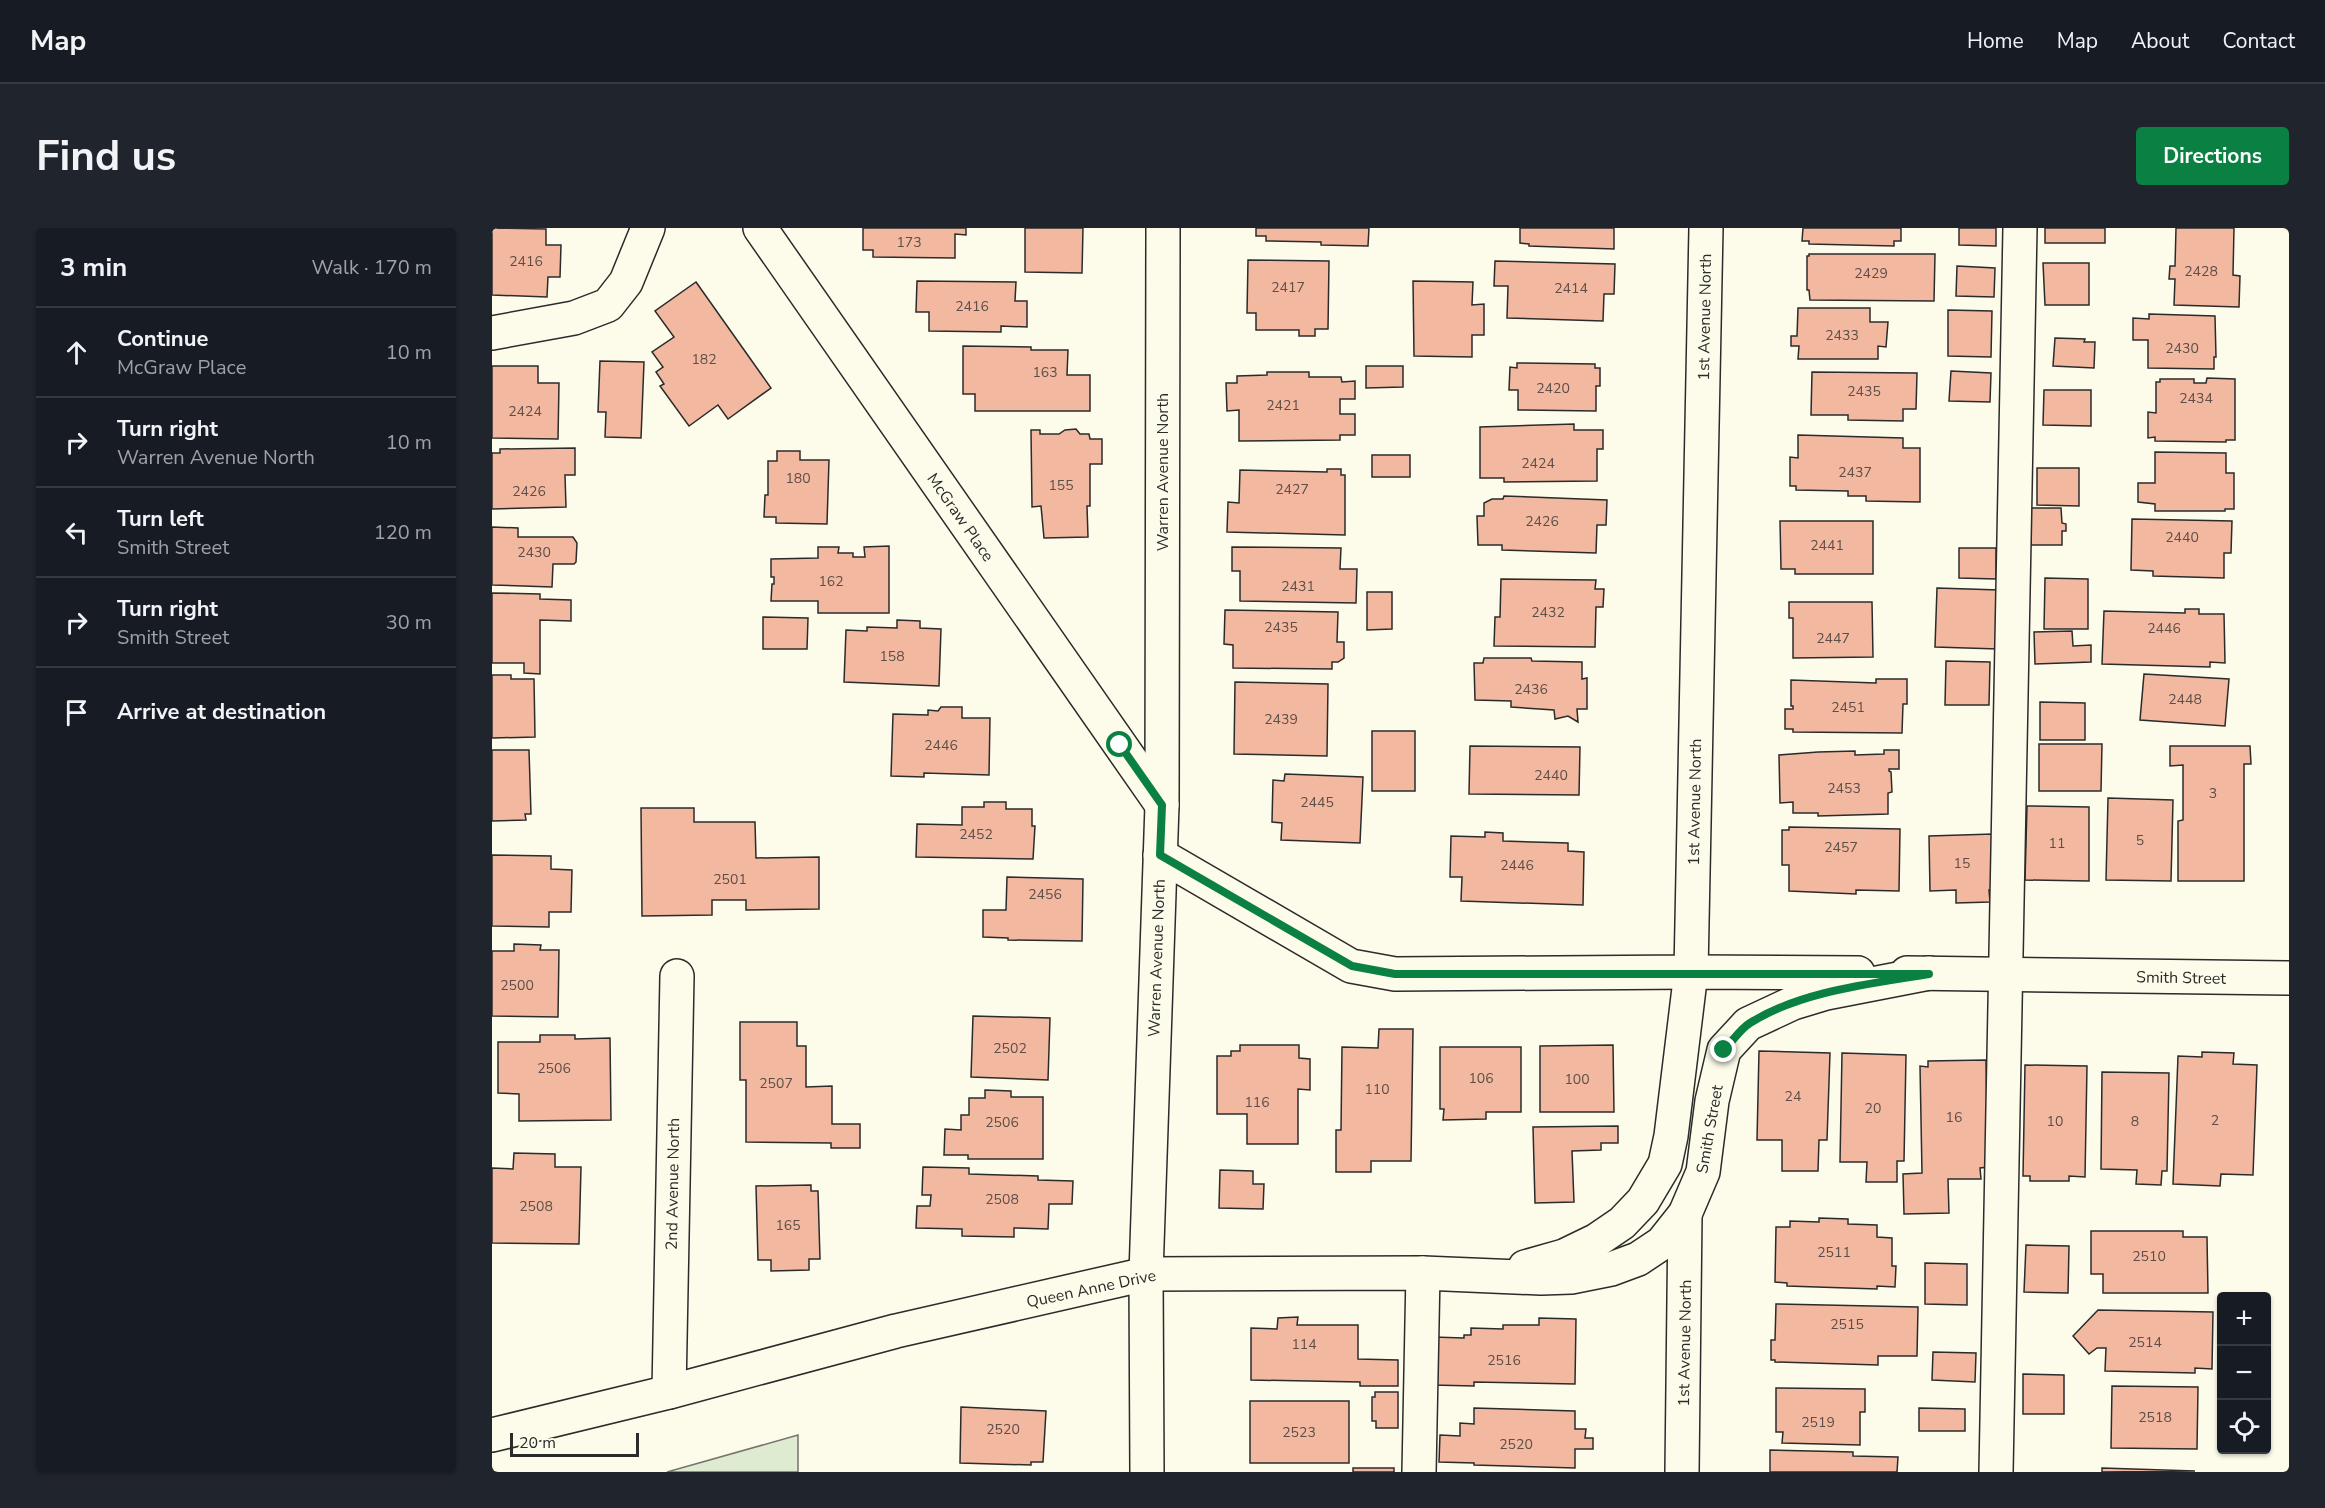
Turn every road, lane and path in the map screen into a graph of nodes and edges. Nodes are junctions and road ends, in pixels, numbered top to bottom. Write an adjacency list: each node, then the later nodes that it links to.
1 (648, 228): 6 (street)
2 (760, 228): 7 (street, McGraw Place)
3 (1162, 228): 7 (street, Warren Avenue North)
4 (1706, 228): 9 (street, 1st Avenue North)
5 (2020, 228): 11 (street)
6 (492, 333)
7 (1162, 805): 8 (street, Warren Avenue North)
8 (1160, 855): 9 (street, Smith Street); 16 (street, Warren Avenue North)
9 (1691, 972): 10 (street, Smith Street); 17 (street, 1st Avenue North)
10 (1929, 974): 11 (street, Smith Street); 14 (street, Smith Street)
11 (2005, 975): 13 (street, Smith Street); 23 (street)
12 (676, 976): 18 (street, 2nd Avenue North)
13 (2289, 978)
14 (1685, 1214): 17 (street, Queen Anne Drive); 22 (street, 1st Avenue North)
15 (1423, 1273): 16 (street, Queen Anne Drive); 17 (street, Queen Anne Drive); 21 (street)
16 (1146, 1274): 18 (street, Queen Anne Drive); 20 (street, Warren Avenue North)
17 (1496, 1275)
18 (669, 1392): 19 (street, Queen Anne Drive)
19 (501, 1433)
20 (1147, 1472)
21 (1419, 1472)
22 (1682, 1472)
23 (1996, 1472)

